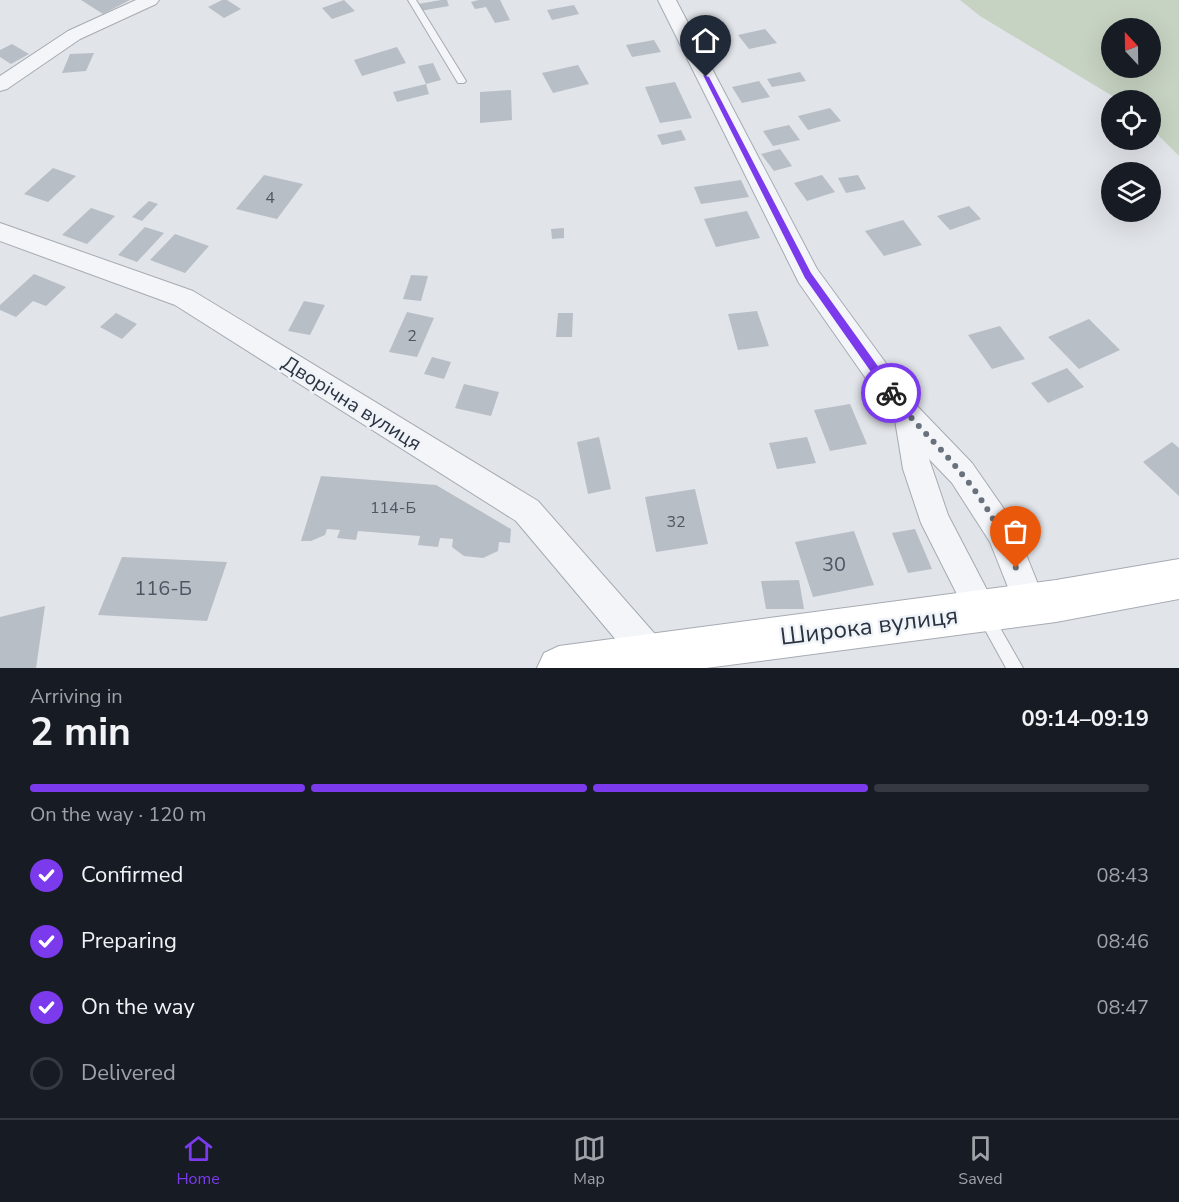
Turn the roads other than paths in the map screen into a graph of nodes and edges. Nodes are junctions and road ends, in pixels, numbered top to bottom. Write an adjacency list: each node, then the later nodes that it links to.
1 (150, 0): 5 (street)
2 (412, 0): 4 (lane)
3 (667, 0): 7 (street)
4 (461, 81)
5 (0, 85)
6 (0, 232): 11 (street, Дворічна вулиця)
7 (908, 416): 9 (street); 10 (street)
8 (1179, 579): 9 (main road, Широка вулиця)
9 (1030, 604): 10 (main road, Широка вулиця)
10 (982, 611): 11 (main road, Широка вулиця); 13 (lane)
11 (650, 654): 12 (main road, Широка вулиця)
12 (559, 668)
13 (1016, 668)

